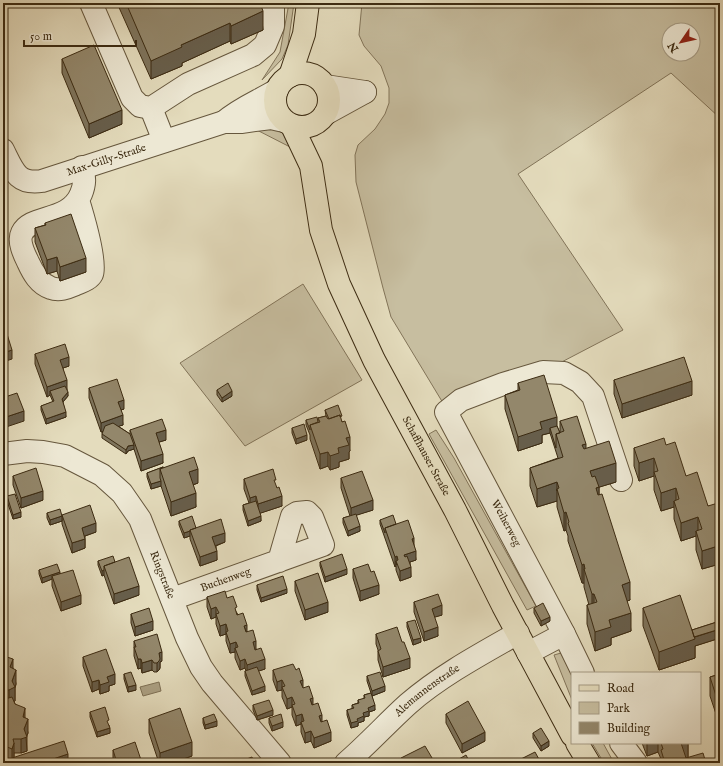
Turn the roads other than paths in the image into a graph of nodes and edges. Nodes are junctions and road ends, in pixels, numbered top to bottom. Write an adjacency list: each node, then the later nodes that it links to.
1 (91, 3): 7 (street)
2 (273, 3): 7 (street)
3 (308, 3): 4 (main road)
4 (304, 34): 5 (main road); 6 (main road)
5 (320, 81): 6 (main road); 8 (main road); 8 (street)
6 (283, 83): 9 (street, Max-Gilly-Straße); 10 (main road)
7 (151, 108): 11 (street)
8 (322, 118): 10 (main road); 13 (main road, Schaffhauser Straße)
9 (224, 122): 10 (street, Max-Gilly-Straße); 11 (street, Max-Gilly-Straße)
10 (288, 123): 13 (main road, Schaffhauser Straße)
11 (164, 141): 14 (street, Max-Gilly-Straße)
12 (3, 150): 14 (street, Max-Gilly-Straße)
13 (311, 166): 20 (main road, Schaffhauser Straße)
14 (82, 168): 15 (street)
15 (78, 200)
16 (3, 454): 19 (street, Ringstraße)
17 (621, 480): 21 (street, Weiherweg)
18 (279, 561): 19 (street, Buchenweg)
19 (172, 599): 27 (street, Ringstraße)
20 (518, 633): 22 (main road, Schaffhauser Straße); 28 (street, Alemannenstraße)
21 (564, 634): 22 (street); 23 (street, Weiherweg)
22 (528, 653): 24 (main road, Schaffhauser Straße)
23 (583, 672)
24 (571, 733)
25 (578, 744): 29 (main road)
26 (622, 744): 30 (street)
27 (280, 763)
28 (346, 763)
29 (589, 763)
30 (636, 763)

